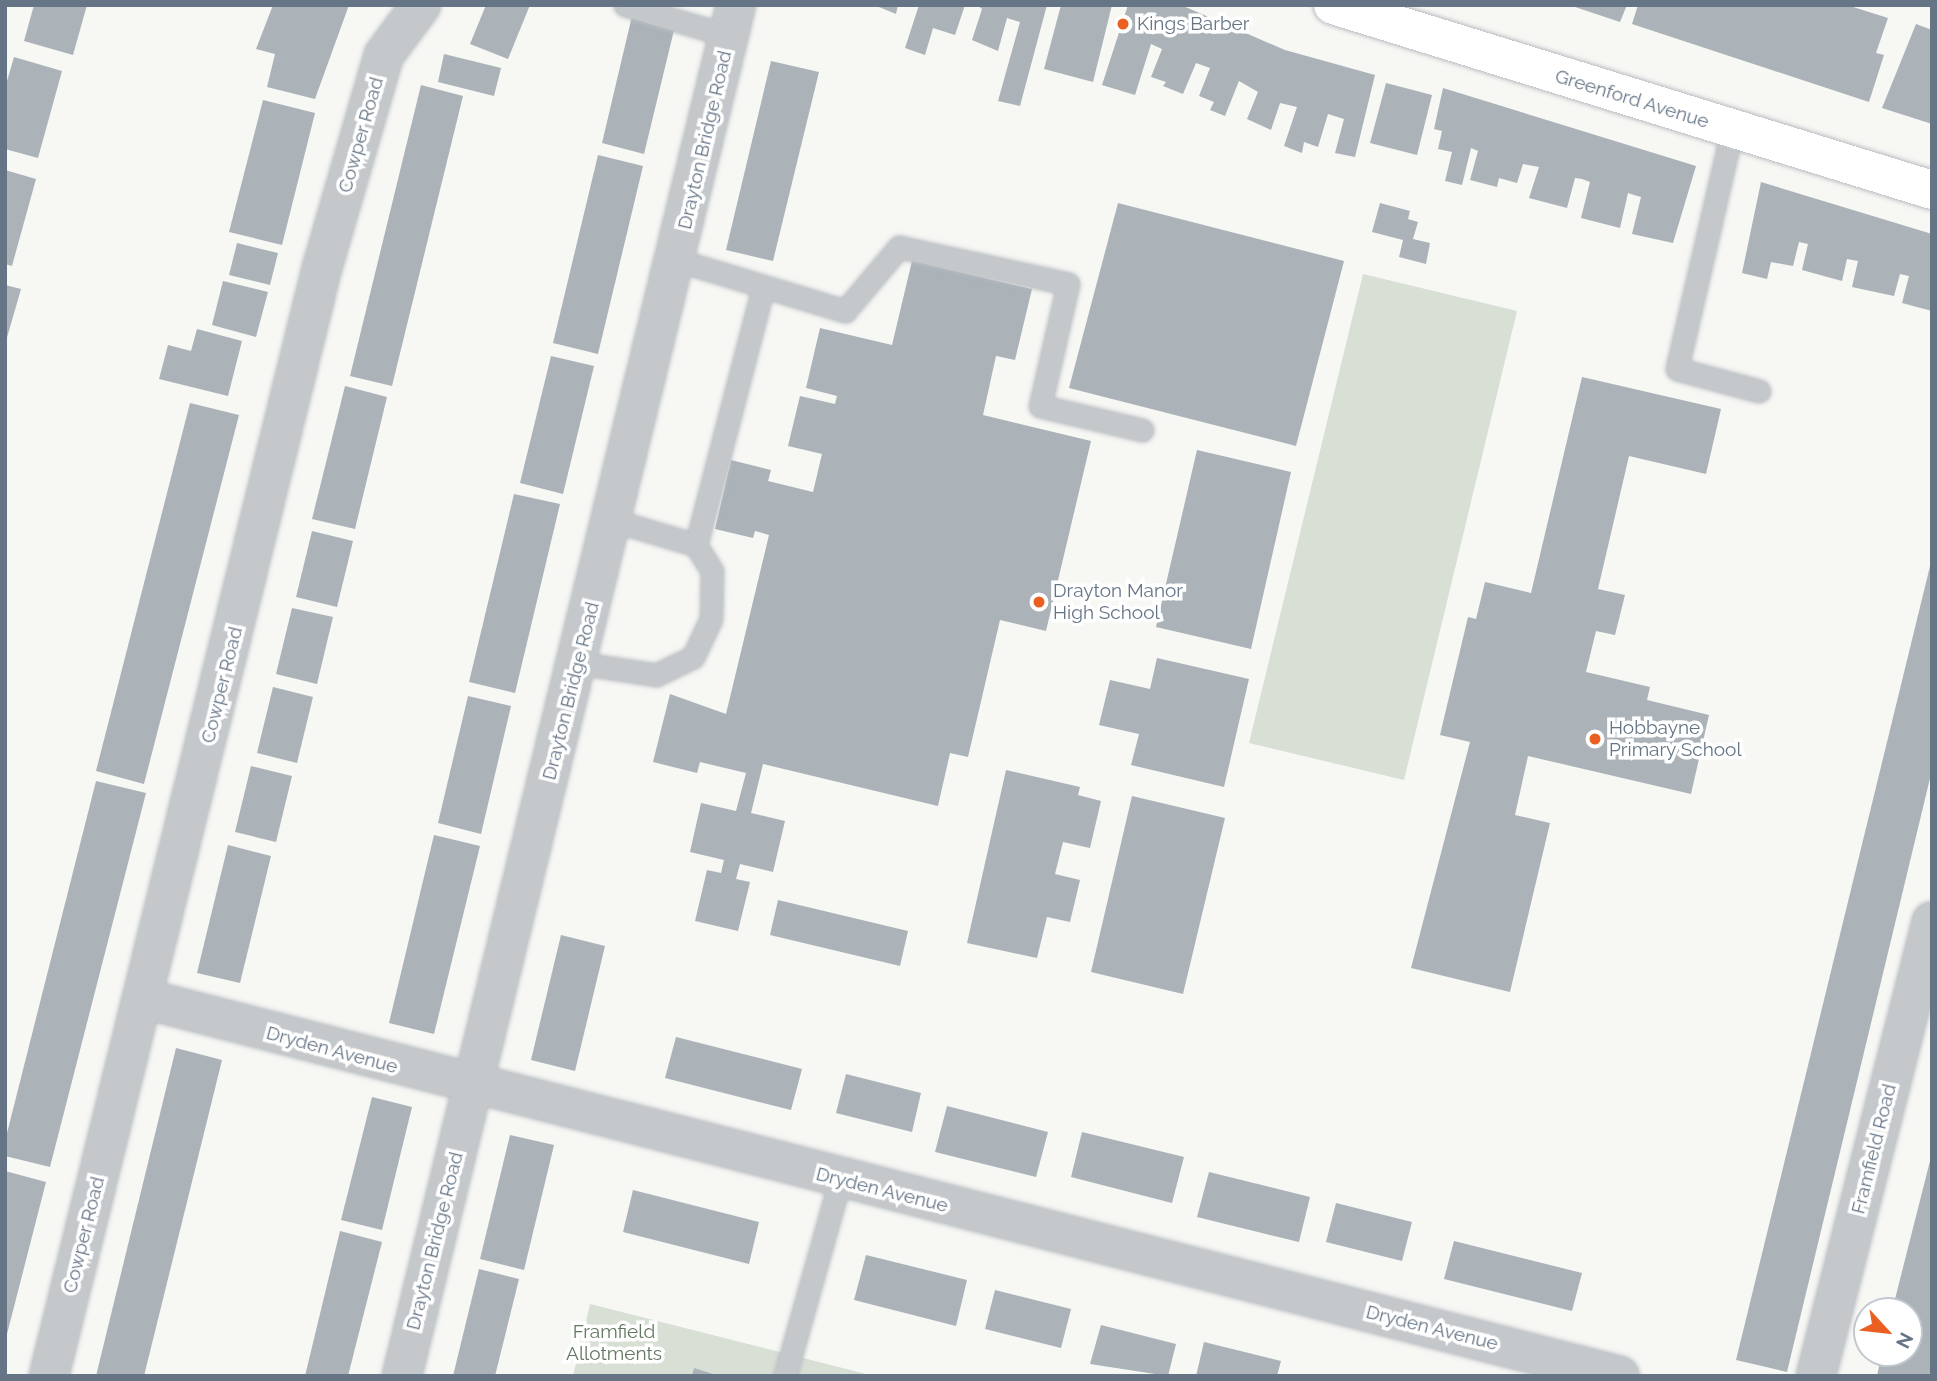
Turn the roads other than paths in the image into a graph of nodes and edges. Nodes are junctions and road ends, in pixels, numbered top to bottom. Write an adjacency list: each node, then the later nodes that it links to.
1 (421, 5): 15 (street, Cowper Road)
2 (625, 5): 4 (lane)
3 (1333, 5): 5 (street, Greenford Avenue)
4 (733, 21): 7 (street, Drayton Bridge Road)
5 (1732, 130): 6 (street, Greenford Avenue); 9 (lane)
6 (1932, 190)
7 (677, 260): 8 (lane); 11 (street, Drayton Bridge Road)
8 (763, 287): 10 (lane); 12 (lane)
9 (1759, 391)
10 (1142, 430)
11 (612, 520): 12 (lane); 13 (street, Drayton Bridge Road)
12 (696, 545): 13 (lane)
13 (578, 663): 16 (street, Drayton Bridge Road)
14 (1932, 922): 22 (street, Framfield Road)
15 (145, 999): 16 (street, Dryden Avenue); 18 (street, Cowper Road)
16 (473, 1087): 17 (street, Dryden Avenue); 19 (street, Drayton Bridge Road)
17 (840, 1180): 20 (lane); 21 (street, Dryden Avenue)
18 (50, 1376)
19 (402, 1376)
20 (785, 1376)
21 (1620, 1376)
22 (1816, 1376)

